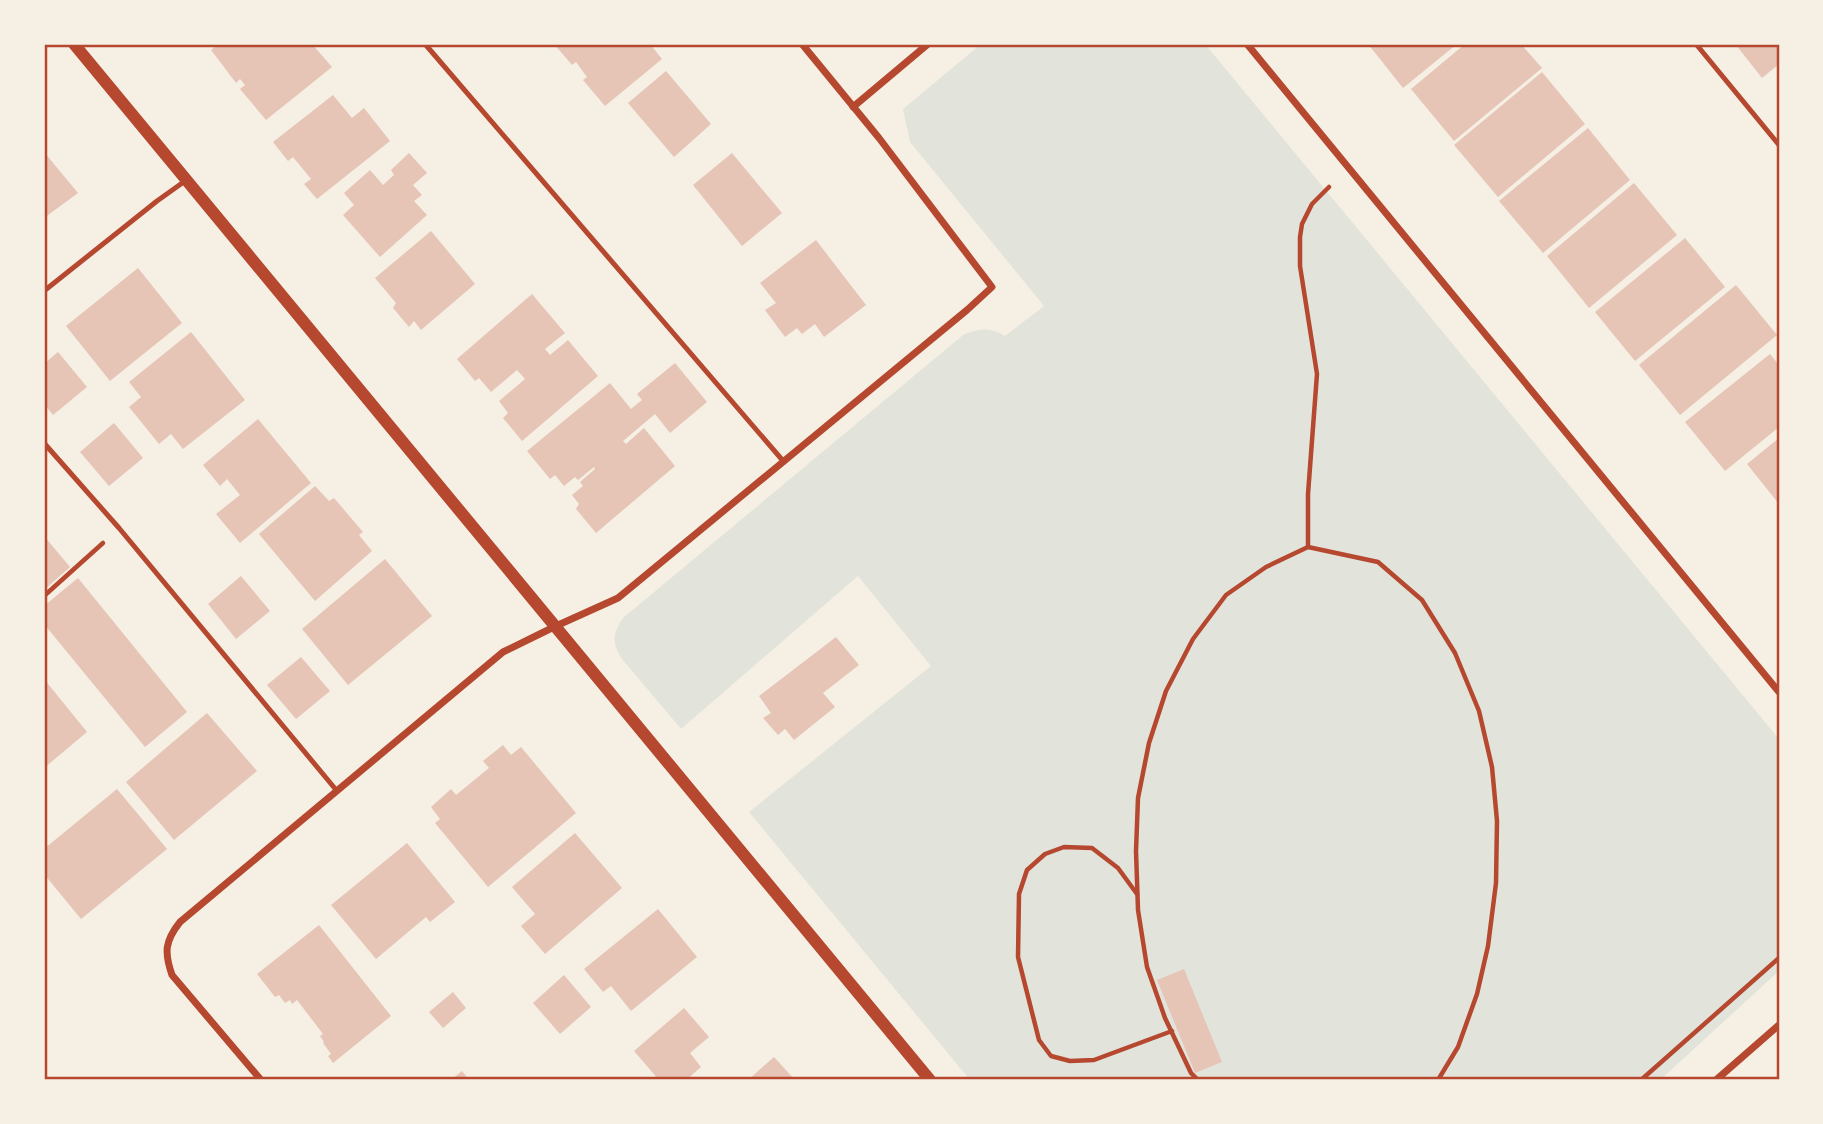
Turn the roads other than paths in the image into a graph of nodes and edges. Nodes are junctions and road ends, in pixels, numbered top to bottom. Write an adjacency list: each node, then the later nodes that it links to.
1 (74, 44): 9 (street)
2 (425, 44): 12 (lane)
3 (802, 44): 7 (street)
4 (928, 44): 7 (street)
5 (1247, 44): 14 (street)
6 (1696, 44): 8 (lane)
7 (853, 107): 12 (street)
8 (1779, 145)
9 (187, 180): 10 (lane); 13 (street)
10 (44, 290)
11 (44, 443): 15 (lane)
12 (784, 462): 13 (street)
13 (556, 626): 15 (street); 18 (street)
14 (1779, 692)
15 (337, 791): 17 (street)
16 (1779, 1025): 19 (street)
17 (261, 1080)
18 (930, 1080)
19 (1716, 1080)

